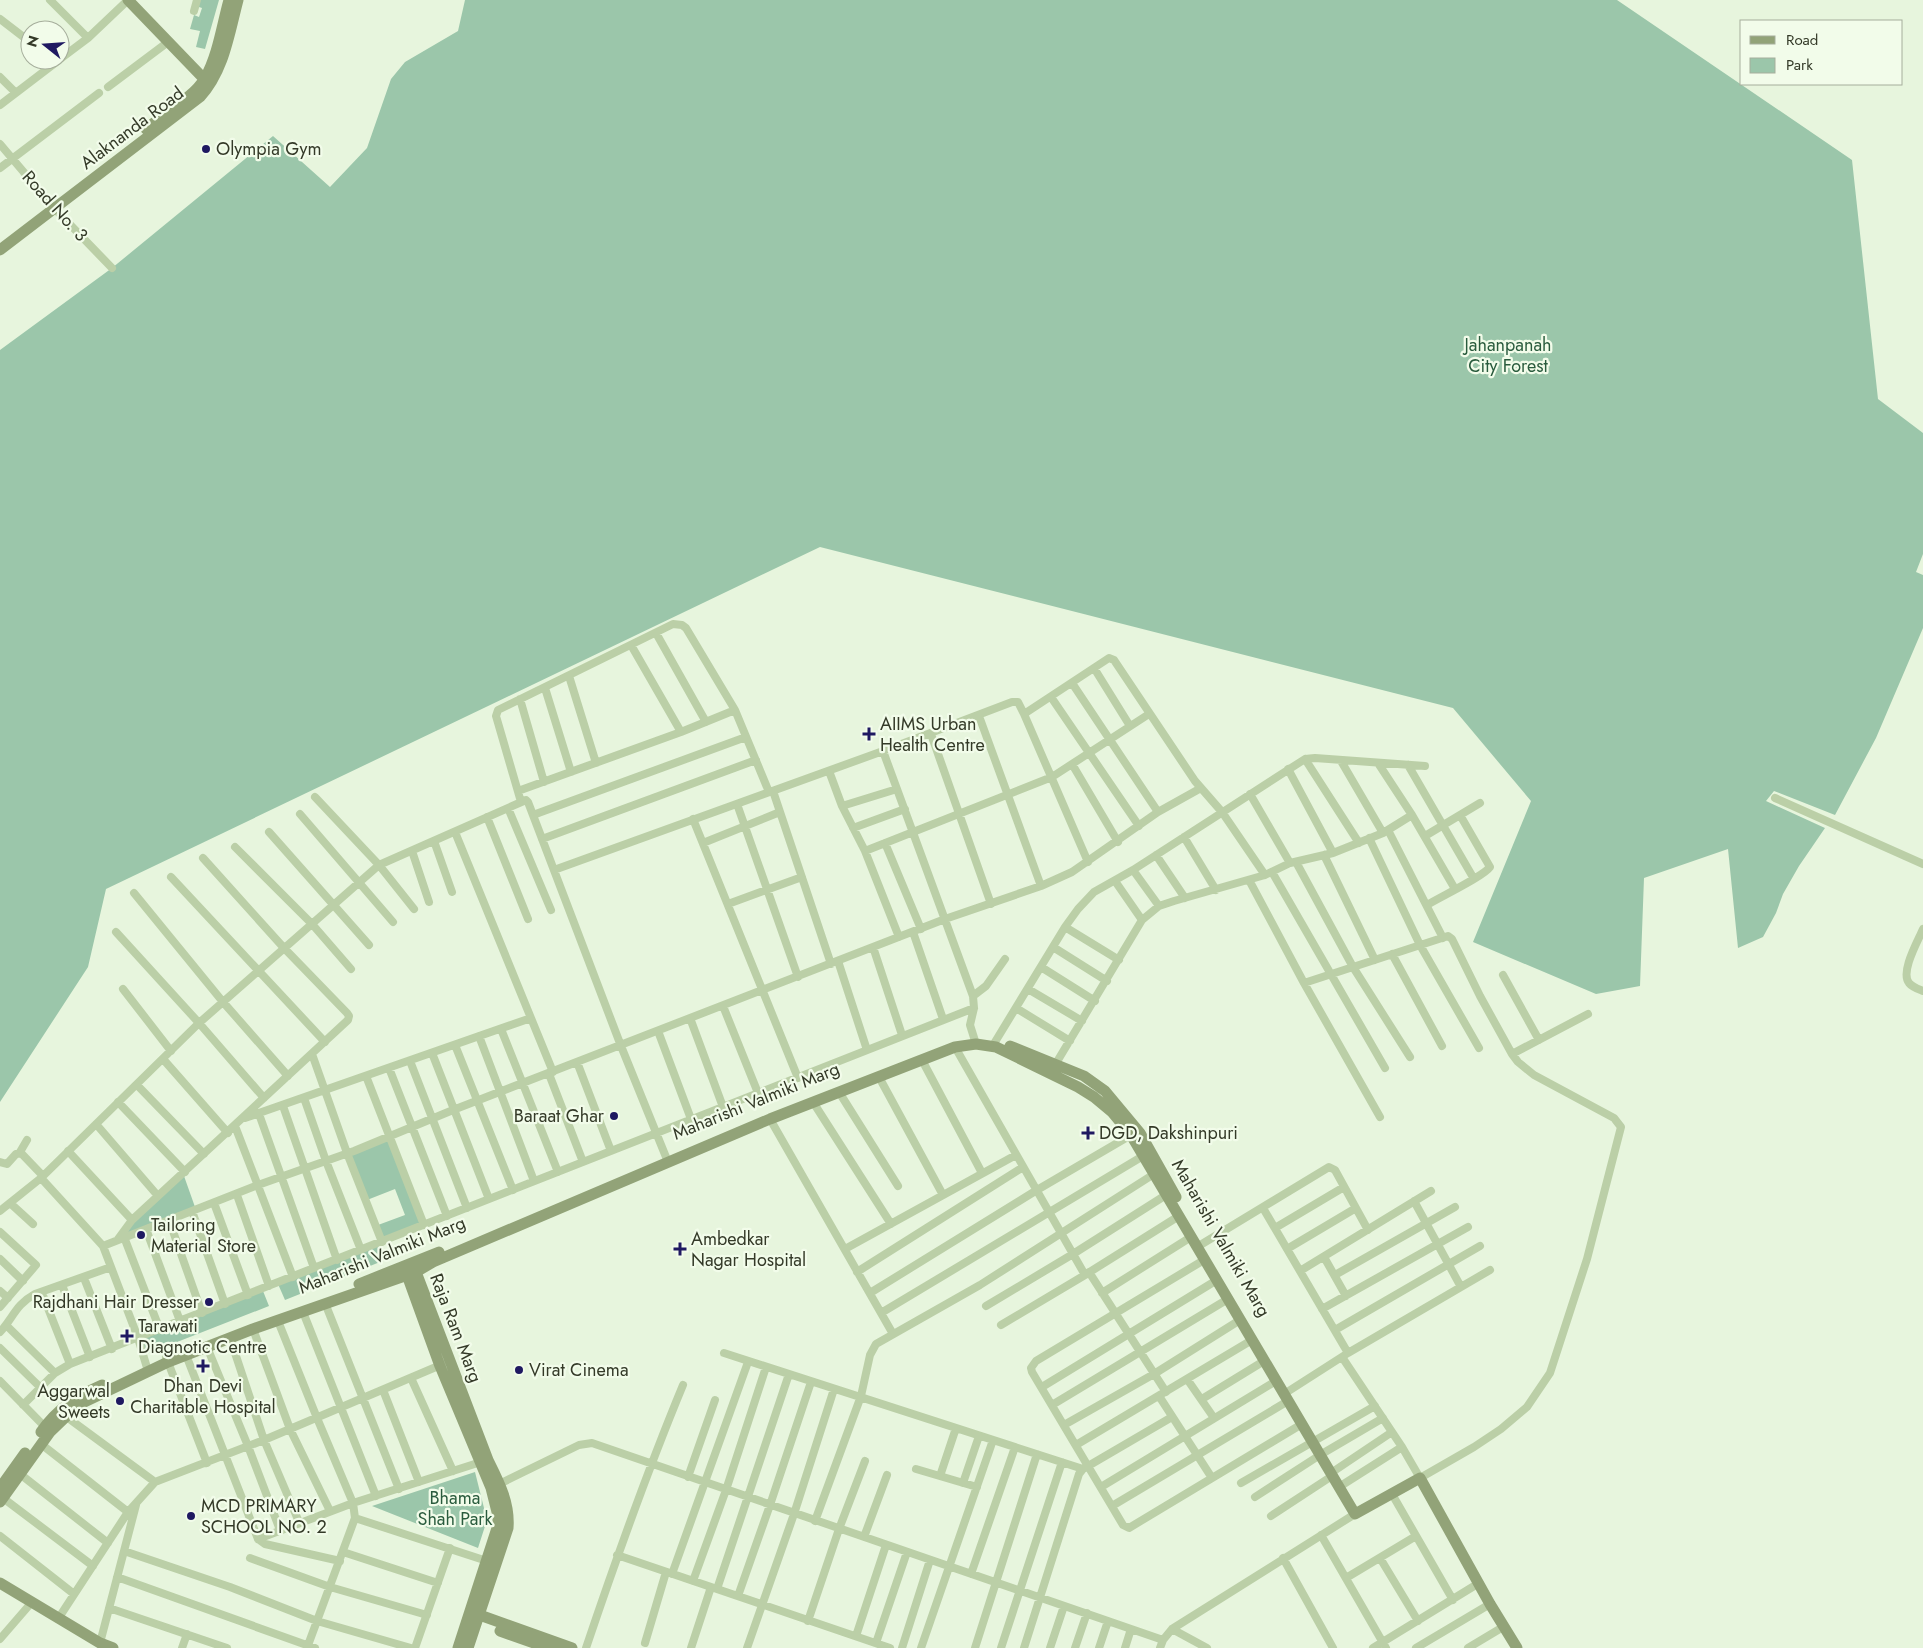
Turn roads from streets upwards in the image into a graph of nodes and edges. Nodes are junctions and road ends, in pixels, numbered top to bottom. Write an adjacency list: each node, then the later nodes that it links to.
1 (50, 0): 9 (street)
2 (128, 0): 9 (street); 10 (street)
3 (197, 0): 6 (street)
4 (229, 0): 14 (street)
5 (238, 0): 14 (street)
6 (194, 11)
7 (0, 18): 8 (street)
8 (20, 34)
9 (88, 38): 11 (street)
10 (168, 42): 14 (street); 15 (street)
11 (70, 51)
12 (45, 70): 16 (street)
13 (0, 77): 16 (street)
14 (208, 82): 22 (street)
15 (108, 87)
16 (16, 93): 18 (street)
17 (99, 93): 20 (street)
18 (0, 105)
19 (0, 144): 20 (street, Road No. 3)
20 (13, 158): 21 (street); 22 (street, Road No. 3)
21 (0, 168)
22 (53, 207): 23 (street); 24 (street); 25 (street, Road No. 3)
23 (0, 241)
24 (0, 250)
25 (112, 268)
26 (656, 633): 27 (street); 34 (street); 38 (street)
27 (632, 646): 29 (street); 40 (street)
28 (1094, 668): 30 (street); 36 (street); 39 (street)
29 (570, 676): 31 (street); 49 (street)
30 (1072, 683): 32 (street); 43 (street)
31 (544, 688): 33 (street); 56 (street)
32 (1051, 697): 35 (street); 45 (street)
33 (520, 699): 58 (street); 61 (street)
34 (735, 710): 38 (street); 42 (street)
35 (1024, 714): 37 (street); 57 (street)
36 (1149, 714): 39 (street); 59 (street)
37 (979, 716): 41 (street); 64 (street)
38 (706, 722): 40 (street)
39 (1130, 726): 43 (street)
40 (681, 732): 49 (street)
41 (931, 734): 44 (street); 77 (street)
42 (746, 737): 47 (street); 78 (street)
43 (1109, 740): 45 (street); 74 (street)
44 (883, 751): 55 (street); 60 (street)
45 (1089, 753): 51 (street); 85 (street)
46 (1305, 759): 48 (street); 54 (street); 99 (street)
47 (756, 760): 62 (street); 94 (street)
48 (1341, 761): 50 (street); 88 (street)
49 (596, 763): 56 (street)
50 (1378, 763): 52 (street); 79 (street)
51 (1072, 764): 57 (street); 96 (street)
52 (1408, 765): 53 (street); 83 (street)
53 (1425, 766)
54 (1288, 769): 63 (street); 103 (street)
55 (829, 771): 62 (street); 70 (street)
56 (571, 772): 58 (street)
57 (1052, 777): 64 (street); 107 (street)
58 (544, 782): 61 (street)
59 (1201, 788): 74 (street); 75 (street)
60 (897, 789): 70 (street); 72 (street)
61 (518, 791): 67 (street)
62 (771, 792): 69 (street); 73 (street)
63 (1250, 794): 75 (street); 108 (street)
64 (1007, 795): 77 (street); 120 (street)
65 (315, 797): 110 (street)
66 (1775, 798): 109 (street)
67 (521, 802): 71 (street); 78 (street)
68 (1480, 803): 80 (street)
69 (737, 804): 82 (street); 84 (street)
70 (842, 806): 86 (street)
71 (508, 808): 81 (street); 134 (street)
72 (905, 809): 86 (street); 87 (street)
73 (780, 812): 84 (street); 115 (street)
74 (1158, 812): 85 (street)
75 (1222, 812): 92 (street); 113 (street)
76 (300, 814): 119 (street)
77 (959, 814): 87 (street); 129 (street)
78 (533, 815): 94 (street)
79 (1412, 815): 88 (street); 91 (street)
80 (1460, 815): 83 (street); 116 (street)
81 (487, 817): 90 (street); 135 (street)
82 (693, 818): 97 (street); 111 (street)
83 (1443, 825): 91 (street); 116 (street)
84 (745, 826): 97 (street); 121 (street)
85 (1139, 826): 96 (street)
86 (853, 828): 102 (street)
87 (913, 831): 98 (street); 136 (street)
88 (1386, 831): 93 (street); 131 (street)
89 (269, 832): 130 (street)
90 (455, 832): 95 (street); 177 (street)
91 (1425, 836): 122 (street)
92 (1184, 837): 104 (street); 123 (street)
93 (1369, 838): 99 (street); 148 (street)
94 (542, 840): 111 (street)
95 (434, 841): 101 (street); 124 (street)
96 (1118, 842): 107 (street)
97 (703, 843): 128 (street)
98 (885, 843): 102 (street); 141 (street)
99 (1359, 843): 103 (street)
100 (235, 846): 139 (street)
101 (412, 851): 110 (street); 127 (street)
102 (865, 851): 145 (street)
103 (1333, 853): 105 (street)
104 (1156, 855): 112 (street); 126 (street)
105 (1324, 855): 108 (street); 155 (street)
106 (203, 858): 151 (street)
107 (1088, 862): 120 (street)
108 (1293, 862): 113 (street); 158 (street)
109 (1923, 864)
110 (378, 865): 119 (street); 133 (street)
111 (554, 870): 192 (street)
112 (1133, 870): 118 (street); 132 (street)
113 (1269, 874): 117 (street); 161 (street)
114 (171, 877): 160 (street)
115 (802, 877): 121 (street); 156 (street)
116 (1474, 879): 122 (street)
117 (1249, 880): 123 (street); 165 (street)
118 (1115, 881): 137 (street); 140 (street)
119 (358, 883): 130 (street); 138 (street)
120 (1041, 886): 129 (street)
121 (768, 889): 128 (street); 163 (street)
122 (1455, 889): 131 (street)
123 (1216, 890): 126 (street)
124 (452, 892)
125 (134, 893): 172 (street)
126 (1185, 898): 132 (street)
127 (429, 902)
128 (728, 904): 168 (street)
129 (991, 904): 136 (street)
130 (333, 905): 139 (street); 147 (street)
131 (1427, 905): 146 (street)
132 (1159, 906): 137 (street)
133 (414, 909)
134 (551, 910)
135 (528, 919)
136 (945, 919): 141 (street); 170 (street)
137 (1142, 920): 154 (street)
138 (394, 922)
139 (312, 924): 151 (street); 159 (street)
140 (1065, 928): 150 (street); 154 (street)
141 (921, 929): 144 (street)
142 (1923, 929): 169 (street)
143 (116, 932): 181 (street)
144 (913, 932): 145 (street); 179 (street)
145 (898, 937): 149 (street)
146 (1443, 938): 148 (street); 200 (street)
147 (369, 945)
148 (1420, 945): 152 (street); 195 (street)
149 (873, 947): 156 (street); 185 (street)
150 (1053, 947): 157 (street); 164 (street)
151 (284, 948): 160 (street); 189 (street)
152 (1392, 954): 155 (street); 193 (street)
153 (1005, 960): 170 (street)
154 (1120, 960): 164 (street)
155 (1375, 960): 158 (street)
156 (834, 962): 163 (street); 196 (street)
157 (1041, 967): 167 (street); 171 (street)
158 (1353, 967): 161 (street); 201 (street)
159 (351, 969)
160 (258, 971): 172 (street); 189 (street)
161 (1332, 974): 165 (street); 208 (street)
162 (1503, 975): 186 (street)
163 (798, 977): 168 (street)
164 (1106, 981): 171 (street)
165 (1304, 983): 229 (street)
166 (123, 989): 197 (street)
167 (1028, 989): 175 (street); 180 (street)
168 (763, 990): 173 (street); 213 (street)
169 (1923, 991)
170 (974, 996): 174 (street)
171 (1095, 1001): 180 (street)
172 (223, 1002): 181 (street); 210 (street)
173 (723, 1006): 178 (street); 219 (street)
174 (974, 1008): 179 (street); 187 (street)
175 (1016, 1008): 188 (street); 190 (street)
176 (1588, 1014): 186 (street)
177 (531, 1018): 182 (street); 209 (street)
178 (690, 1018): 183 (street); 226 (street)
179 (943, 1019): 185 (street)
180 (1082, 1021): 188 (street)
181 (199, 1024): 197 (street); 220 (street)
182 (501, 1029): 184 (street); 214 (street)
183 (658, 1031): 192 (street); 231 (street)
184 (479, 1036): 191 (street); 217 (street)
185 (902, 1036): 196 (street)
186 (1539, 1040): 200 (street)
187 (975, 1041): 190 (street, Maharishi Valmiki Marg); 194 (street, Maharishi Valmiki Marg); 238 (street, Maharishi Valmiki Marg); 248 (street, Maharishi Valmiki Marg)
188 (1070, 1041): 206 (street)
189 (325, 1042): 199 (street)
190 (995, 1042): 206 (street, Maharishi Valmiki Marg)
191 (455, 1045): 198 (street); 222 (street)
192 (621, 1046): 205 (street); 237 (street)
193 (1442, 1046)
194 (955, 1047): 203 (street, Maharishi Valmiki Marg); 246 (street)
195 (1479, 1048)
196 (867, 1050): 213 (street)
197 (171, 1051): 202 (street)
198 (432, 1053): 204 (street); 227 (street)
199 (312, 1054): 210 (street); 216 (street)
200 (1512, 1054): 434 (street)
201 (1410, 1057)
202 (163, 1059): 215 (street); 236 (street)
203 (922, 1060): 212 (street, Maharishi Valmiki Marg); 256 (street)
204 (410, 1061): 207 (street); 230 (street)
205 (577, 1062): 209 (street); 242 (street)
206 (1056, 1065): 298 (street, Maharishi Valmiki Marg)
207 (389, 1068): 211 (street); 235 (street)
208 (1385, 1068)
209 (551, 1073): 214 (street); 251 (street)
210 (288, 1076): 220 (street)
211 (366, 1076): 216 (street); 239 (street)
212 (879, 1077): 218 (street, Maharishi Valmiki Marg); 268 (street)
213 (798, 1078): 219 (street)
214 (522, 1083): 217 (street); 255 (street)
215 (137, 1084): 223 (street); 245 (street)
216 (324, 1091): 221 (street); 244 (street)
217 (501, 1092): 222 (street); 260 (street)
218 (839, 1092): 224 (street, Maharishi Valmiki Marg); 262 (street)
219 (758, 1093): 226 (street)
220 (264, 1098): 233 (street)
221 (304, 1098): 225 (street); 249 (street)
222 (477, 1101): 227 (street); 264 (street)
223 (118, 1102): 234 (street); 254 (street)
224 (814, 1102): 232 (street, Maharishi Valmiki Marg); 288 (street)
225 (283, 1106): 228 (street); 253 (street)
226 (723, 1106): 231 (street)
227 (453, 1110): 230 (street); 271 (street)
228 (258, 1114): 233 (street); 259 (street)
229 (1380, 1117)
230 (432, 1119): 235 (street); 276 (street)
231 (691, 1119): 237 (street)
232 (770, 1119): 248 (street, Maharishi Valmiki Marg); 302 (street)
233 (238, 1123): 236 (street); 261 (street)
234 (96, 1124): 241 (street); 269 (street)
235 (412, 1127): 239 (street); 282 (street)
236 (228, 1132): 245 (street)
237 (655, 1133): 242 (street); 248 (street)
238 (1131, 1135): 247 (street, Maharishi Valmiki Marg); 265 (street)
239 (390, 1136): 244 (street); 289 (street)
240 (27, 1140): 243 (street)
241 (68, 1151): 258 (street); 284 (street)
242 (611, 1151): 251 (street)
243 (20, 1152): 250 (street); 258 (street)
244 (347, 1153): 249 (street); 297 (street)
245 (204, 1154): 254 (street)
246 (1016, 1155): 252 (street); 256 (street)
247 (1143, 1156): 257 (street, Maharishi Valmiki Marg); 280 (street)
248 (667, 1159): 314 (street, Maharishi Valmiki Marg)
249 (326, 1161): 253 (street); 304 (street)
250 (0, 1162)
251 (583, 1162): 255 (street)
252 (1023, 1167): 265 (street); 316 (street)
253 (305, 1168): 259 (street); 308 (street)
254 (185, 1172): 269 (street)
255 (558, 1172): 260 (street)
256 (982, 1174): 268 (street)
257 (1154, 1174): 270 (street, Maharishi Valmiki Marg); 295 (street)
258 (42, 1177): 273 (street); 300 (street)
259 (281, 1177): 261 (street); 312 (street)
260 (534, 1181): 264 (street)
261 (258, 1186): 267 (street); 319 (street)
262 (898, 1186)
263 (1344, 1187): 277 (street); 278 (street); 292 (street)
264 (513, 1190): 271 (street)
265 (1037, 1190): 280 (street); 328 (street)
266 (1431, 1191): 272 (street)
267 (237, 1195): 274 (street); 324 (street)
268 (942, 1195): 288 (street)
269 (158, 1196): 284 (street)
270 (1166, 1196): 283 (street, Maharishi Valmiki Marg); 305 (street)
271 (488, 1199): 276 (street)
272 (1414, 1201): 286 (street); 293 (street)
273 (10, 1203): 279 (street); 287 (street)
274 (214, 1203): 281 (street); 330 (street)
275 (1455, 1207): 286 (street)
276 (467, 1208): 282 (street)
277 (1263, 1208): 292 (street); 298 (street)
278 (1356, 1208): 293 (street); 303 (street)
279 (0, 1211)
280 (1050, 1211): 295 (street); 341 (street)
281 (192, 1212): 285 (street); 335 (street)
282 (447, 1216): 289 (street)
283 (1179, 1216): 298 (street, Maharishi Valmiki Marg); 317 (street)
284 (132, 1220): 296 (street)
285 (169, 1220): 291 (street); 340 (street)
286 (1426, 1223): 299 (street); 318 (street)
287 (33, 1224)
288 (892, 1224): 302 (street)
289 (424, 1225): 297 (street)
290 (1468, 1227): 299 (street)
291 (146, 1228): 296 (street); 344 (street)
292 (1275, 1228): 303 (street)
293 (1368, 1230): 306 (street)
294 (0, 1232): 321 (street)
295 (1062, 1233): 305 (street); 352 (street)
296 (121, 1238): 300 (street); 349 (street)
297 (382, 1242): 304 (street)
298 (1197, 1242): 309 (street, Maharishi Valmiki Marg); 329 (street); 386 (street, Maharishi Valmiki Marg)
299 (1437, 1244): 310 (street); 331 (street)
300 (103, 1246): 311 (street)
301 (1480, 1246): 310 (street)
302 (844, 1249): 316 (street)
303 (1288, 1249): 315 (street)
304 (361, 1250): 308 (street)
305 (1073, 1254): 317 (street); 336 (street)
306 (1324, 1257): 315 (street); 318 (street)
307 (0, 1259): 321 (street)
308 (337, 1260): 312 (street)
309 (1204, 1260): 322 (street, Maharishi Valmiki Marg); 342 (street)
310 (1449, 1265): 325 (street); 350 (street)
311 (111, 1267): 320 (street); 354 (street)
312 (314, 1268): 319 (street)
313 (1490, 1270): 325 (street)
314 (411, 1271): 334 (street, Maharishi Valmiki Marg); 365 (street, Maharishi Valmiki Marg); 368 (street, Raja Ram Marg)
315 (1300, 1271): 338 (street)
316 (857, 1272): 328 (street)
317 (1087, 1274): 329 (street); 347 (street)
318 (1334, 1275): 331 (street)
319 (293, 1277): 324 (street)
320 (84, 1278): 323 (street); 359 (street)
321 (23, 1280): 332 (street)
322 (1216, 1280): 333 (street, Maharishi Valmiki Marg); 353 (street)
323 (62, 1285): 327 (street); 364 (street)
324 (270, 1286): 330 (street)
325 (1461, 1287): 363 (street)
326 (0, 1291): 332 (street)
327 (42, 1293): 346 (street); 369 (street)
328 (870, 1293): 341 (street)
329 (1102, 1293): 342 (street)
330 (248, 1295): 335 (street)
331 (1346, 1296): 338 (street)
332 (8, 1298): 337 (street)
333 (1228, 1299): 343 (street, Maharishi Valmiki Marg); 361 (street)
334 (325, 1303): 339 (street, Maharishi Valmiki Marg); 388 (street)
335 (225, 1304): 340 (street)
336 (986, 1306)
337 (0, 1307)
338 (1322, 1309): 350 (street)
339 (303, 1312): 345 (street, Maharishi Valmiki Marg); 394 (street)
340 (202, 1313): 344 (street)
341 (881, 1313): 352 (street)
342 (1116, 1314): 353 (street); 381 (street)
343 (1240, 1320): 356 (street, Maharishi Valmiki Marg); 374 (street)
344 (180, 1321): 349 (street)
345 (278, 1321): 348 (street, Maharishi Valmiki Marg); 397 (street)
346 (6, 1325): 351 (street); 372 (street)
347 (1001, 1325)
348 (253, 1328): 355 (street, Maharishi Valmiki Marg); 404 (street)
349 (160, 1330): 354 (street)
350 (1335, 1330): 363 (street)
351 (0, 1332)
352 (893, 1334): 387 (street)
353 (1129, 1334): 361 (street); 381 (street)
354 (138, 1338): 359 (street); 371 (street)
355 (230, 1338): 357 (street, Maharishi Valmiki Marg); 408 (street)
356 (1252, 1340): 366 (street, Maharishi Valmiki Marg); 376 (street)
357 (207, 1347): 362 (street, Maharishi Valmiki Marg); 413 (street)
358 (0, 1348): 382 (street)
359 (112, 1349): 364 (street)
360 (724, 1353): 367 (street)
361 (1141, 1353): 374 (street); 392 (street)
362 (186, 1355): 365 (street, Maharishi Valmiki Marg); 418 (street)
363 (1345, 1355): 386 (street); 393 (street)
364 (90, 1357): 369 (street)
365 (167, 1359): 371 (street, Maharishi Valmiki Marg); 423 (street)
366 (1264, 1361): 378 (street, Maharishi Valmiki Marg); 389 (street)
367 (748, 1362): 370 (street); 437 (street)
368 (445, 1363): 375 (street); 420 (street, Raja Ram Marg)
369 (70, 1364): 372 (street)
370 (766, 1367): 373 (street); 445 (street)
371 (147, 1368): 395 (street, Maharishi Valmiki Marg)
372 (55, 1374): 382 (street)
373 (789, 1374): 379 (street); 450 (street)
374 (1154, 1374): 385 (street); 401 (street)
375 (411, 1378): 384 (street); 427 (street)
376 (1187, 1379): 385 (street); 389 (street)
377 (0, 1380): 391 (street)
378 (1276, 1381): 386 (street, Maharishi Valmiki Marg); 398 (street)
379 (811, 1382): 383 (street); 453 (street)
380 (683, 1385): 424 (street)
381 (1042, 1387): 392 (street)
382 (41, 1388): 391 (street)
383 (834, 1389): 387 (street); 458 (street)
384 (382, 1390): 388 (street); 436 (street)
385 (1163, 1394): 396 (street); 412 (street)
386 (1287, 1395): 400 (street, Maharishi Valmiki Marg); 410 (street, Maharishi Valmiki Marg); 419 (street)
387 (861, 1396): 402 (street); 461 (street)
388 (364, 1399): 394 (street); 444 (street)
389 (1202, 1399): 398 (street)
390 (714, 1400): 432 (street)
391 (23, 1405): 403 (street)
392 (1052, 1405): 401 (street)
393 (1375, 1406): 399 (street); 410 (street)
394 (340, 1409): 397 (street); 448 (street)
395 (62, 1413): 403 (street, Maharishi Valmiki Marg); 435 (street)
396 (1172, 1417): 407 (street); 425 (street)
397 (317, 1418): 404 (street); 452 (street)
398 (1214, 1418): 407 (street)
399 (1383, 1418): 405 (street); 417 (street)
400 (1302, 1424): 410 (street, Maharishi Valmiki Marg); 433 (street)
401 (1064, 1425): 412 (street)
402 (956, 1428): 406 (street); 431 (street)
403 (47, 1429): 411 (street, Maharishi Valmiki Marg); 447 (street, Maharishi Valmiki Marg)
404 (290, 1429): 408 (street); 455 (street)
405 (1392, 1432): 415 (street); 428 (street)
406 (979, 1436): 409 (street); 438 (street)
407 (1185, 1436): 419 (street); 442 (street)
408 (264, 1440): 413 (street); 462 (street)
409 (993, 1440): 414 (street); 443 (street)
410 (1315, 1440): 417 (street, Maharishi Valmiki Marg); 439 (street)
411 (41, 1444): 429 (street, Maharishi Valmiki Marg); 456 (street)
412 (1076, 1445): 425 (street)
413 (248, 1446): 418 (street); 464 (street)
414 (1015, 1447): 416 (street); 486 (street)
415 (1402, 1447): 434 (street); 441 (street)
416 (1037, 1454): 422 (street); 490 (street)
417 (1323, 1454): 428 (street, Maharishi Valmiki Marg); 449 (street)
418 (225, 1455): 423 (street); 469 (street)
419 (1197, 1455): 433 (street); 454 (street)
420 (484, 1461): 427 (street); 440 (street, Raja Ram Marg)
421 (865, 1461): 463 (street)
422 (1062, 1462): 425 (street); 496 (street)
423 (207, 1463): 435 (street)
424 (650, 1464): 432 (street); 440 (street); 476 (street)
425 (1086, 1468): 442 (street); 499 (street)
426 (916, 1469): 431 (street)
427 (453, 1471): 436 (street)
428 (1333, 1472): 441 (street, Maharishi Valmiki Marg); 459 (street)
429 (20, 1474): 447 (street, Maharishi Valmiki Marg); 470 (street)
430 (887, 1475): 468 (street)
431 (940, 1476): 438 (street)
432 (688, 1477): 437 (street)
433 (1212, 1478): 454 (street)
434 (1420, 1478): 446 (street); 493 (street)
435 (155, 1482): 451 (street)
436 (419, 1482): 444 (street)
437 (704, 1483): 445 (street); 485 (street)
438 (963, 1483): 443 (street)
439 (1241, 1483)
440 (496, 1486): 482 (street, Raja Ram Marg)
441 (1342, 1486): 457 (street, Maharishi Valmiki Marg)
442 (1101, 1487): 454 (street)
443 (977, 1488): 484 (street)
444 (399, 1489): 448 (street)
445 (726, 1490): 450 (street); 489 (street)
446 (1392, 1494): 457 (street); 467 (street)
447 (1, 1496): 483 (street)
448 (376, 1496): 452 (street)
449 (1255, 1497)
450 (748, 1498): 453 (street); 495 (street)
451 (136, 1503): 456 (street); 473 (street)
452 (353, 1503): 455 (street); 460 (street)
453 (770, 1505): 458 (street); 498 (street)
454 (1112, 1506)
455 (330, 1511): 462 (street)
456 (128, 1512): 470 (street)
457 (1358, 1512): 465 (street)
458 (794, 1514): 461 (street); 503 (street)
459 (1271, 1516)
460 (356, 1518): 472 (street); 474 (street)
461 (816, 1521): 463 (street)
462 (299, 1522): 464 (street)
463 (839, 1529): 468 (street); 511 (street)
464 (280, 1530): 469 (street)
465 (1321, 1535): 478 (street); 488 (street)
466 (0, 1536): 497 (street)
467 (1416, 1536): 479 (street); 500 (street)
468 (864, 1538): 471 (street)
469 (258, 1539): 481 (street)
470 (108, 1543): 483 (street)
471 (886, 1545): 475 (street); 518 (street)
472 (450, 1548): 482 (street); 492 (street)
473 (124, 1551): 487 (street); 510 (street)
474 (343, 1552): 481 (street); 492 (street)
475 (907, 1552): 480 (street); 522 (street)
476 (617, 1555): 485 (street); 535 (street)
477 (250, 1558): 494 (street)
478 (1283, 1558): 516 (street); 550 (street)
479 (1380, 1558): 488 (street); 513 (street)
480 (930, 1560): 484 (street); 539 (street)
481 (340, 1561): 494 (street)
482 (492, 1562): 508 (street, Raja Ram Marg)
483 (92, 1566): 497 (street)
484 (949, 1566): 486 (street); 540 (street)
485 (669, 1573): 489 (street); 521 (street)
486 (971, 1574): 490 (street)
487 (117, 1577): 505 (street); 526 (street)
488 (1346, 1578): 524 (street)
489 (693, 1581): 495 (street)
490 (996, 1582): 496 (street); 541 (street)
491 (0, 1583): 501 (street)
492 (438, 1583): 507 (street)
493 (1479, 1583): 500 (street); 502 (street)
494 (330, 1587): 507 (street); 510 (street)
495 (714, 1588): 498 (street); 536 (street)
496 (1020, 1591): 499 (street); 542 (street)
497 (74, 1594): 509 (street)
498 (738, 1596): 503 (street)
499 (1040, 1598): 504 (street); 543 (street)
500 (1453, 1600): 513 (street)
501 (32, 1602): 509 (street); 519 (street)
502 (1490, 1604): 514 (street); 552 (street)
503 (763, 1605): 511 (street); 537 (street)
504 (1064, 1606): 506 (street); 544 (street)
505 (109, 1608): 517 (street); 525 (street)
506 (1087, 1614): 512 (street); 545 (street)
507 (427, 1616): 530 (street)
508 (474, 1617): 531 (street, Raja Ram Marg); 532 (street, Raja Ram Marg); 533 (street); 534 (street)
509 (58, 1619): 525 (street)
510 (317, 1621): 526 (street); 529 (street)
511 (808, 1621): 518 (street)
512 (1108, 1621): 515 (street); 546 (street)
513 (1418, 1621): 524 (street)
514 (1503, 1627): 553 (street); 554 (street)
515 (1131, 1629): 520 (street); 547 (street)
516 (1172, 1629): 520 (street); 549 (street)
517 (187, 1634): 523 (street); 527 (street)
518 (856, 1636): 522 (street)
519 (0, 1639)
520 (1163, 1640): 548 (street)
521 (645, 1643)
522 (876, 1643): 538 (street)
523 (210, 1645): 528 (street)
524 (1384, 1645): 551 (street)
525 (106, 1646)
526 (310, 1647)
527 (182, 1648)
528 (227, 1648)
529 (411, 1648)
530 (415, 1648)
531 (458, 1648)
532 (468, 1648)
533 (548, 1648)
534 (572, 1648)
535 (586, 1648)
536 (691, 1648)
537 (747, 1648)
538 (890, 1648)
539 (902, 1648)
540 (921, 1648)
541 (975, 1648)
542 (1001, 1648)
543 (1024, 1648)
544 (1050, 1648)
545 (1075, 1648)
546 (1099, 1648)
547 (1125, 1648)
548 (1160, 1648)
549 (1207, 1648)
550 (1333, 1648)
551 (1373, 1648)
552 (1416, 1648)
553 (1468, 1648)
554 (1517, 1648)

